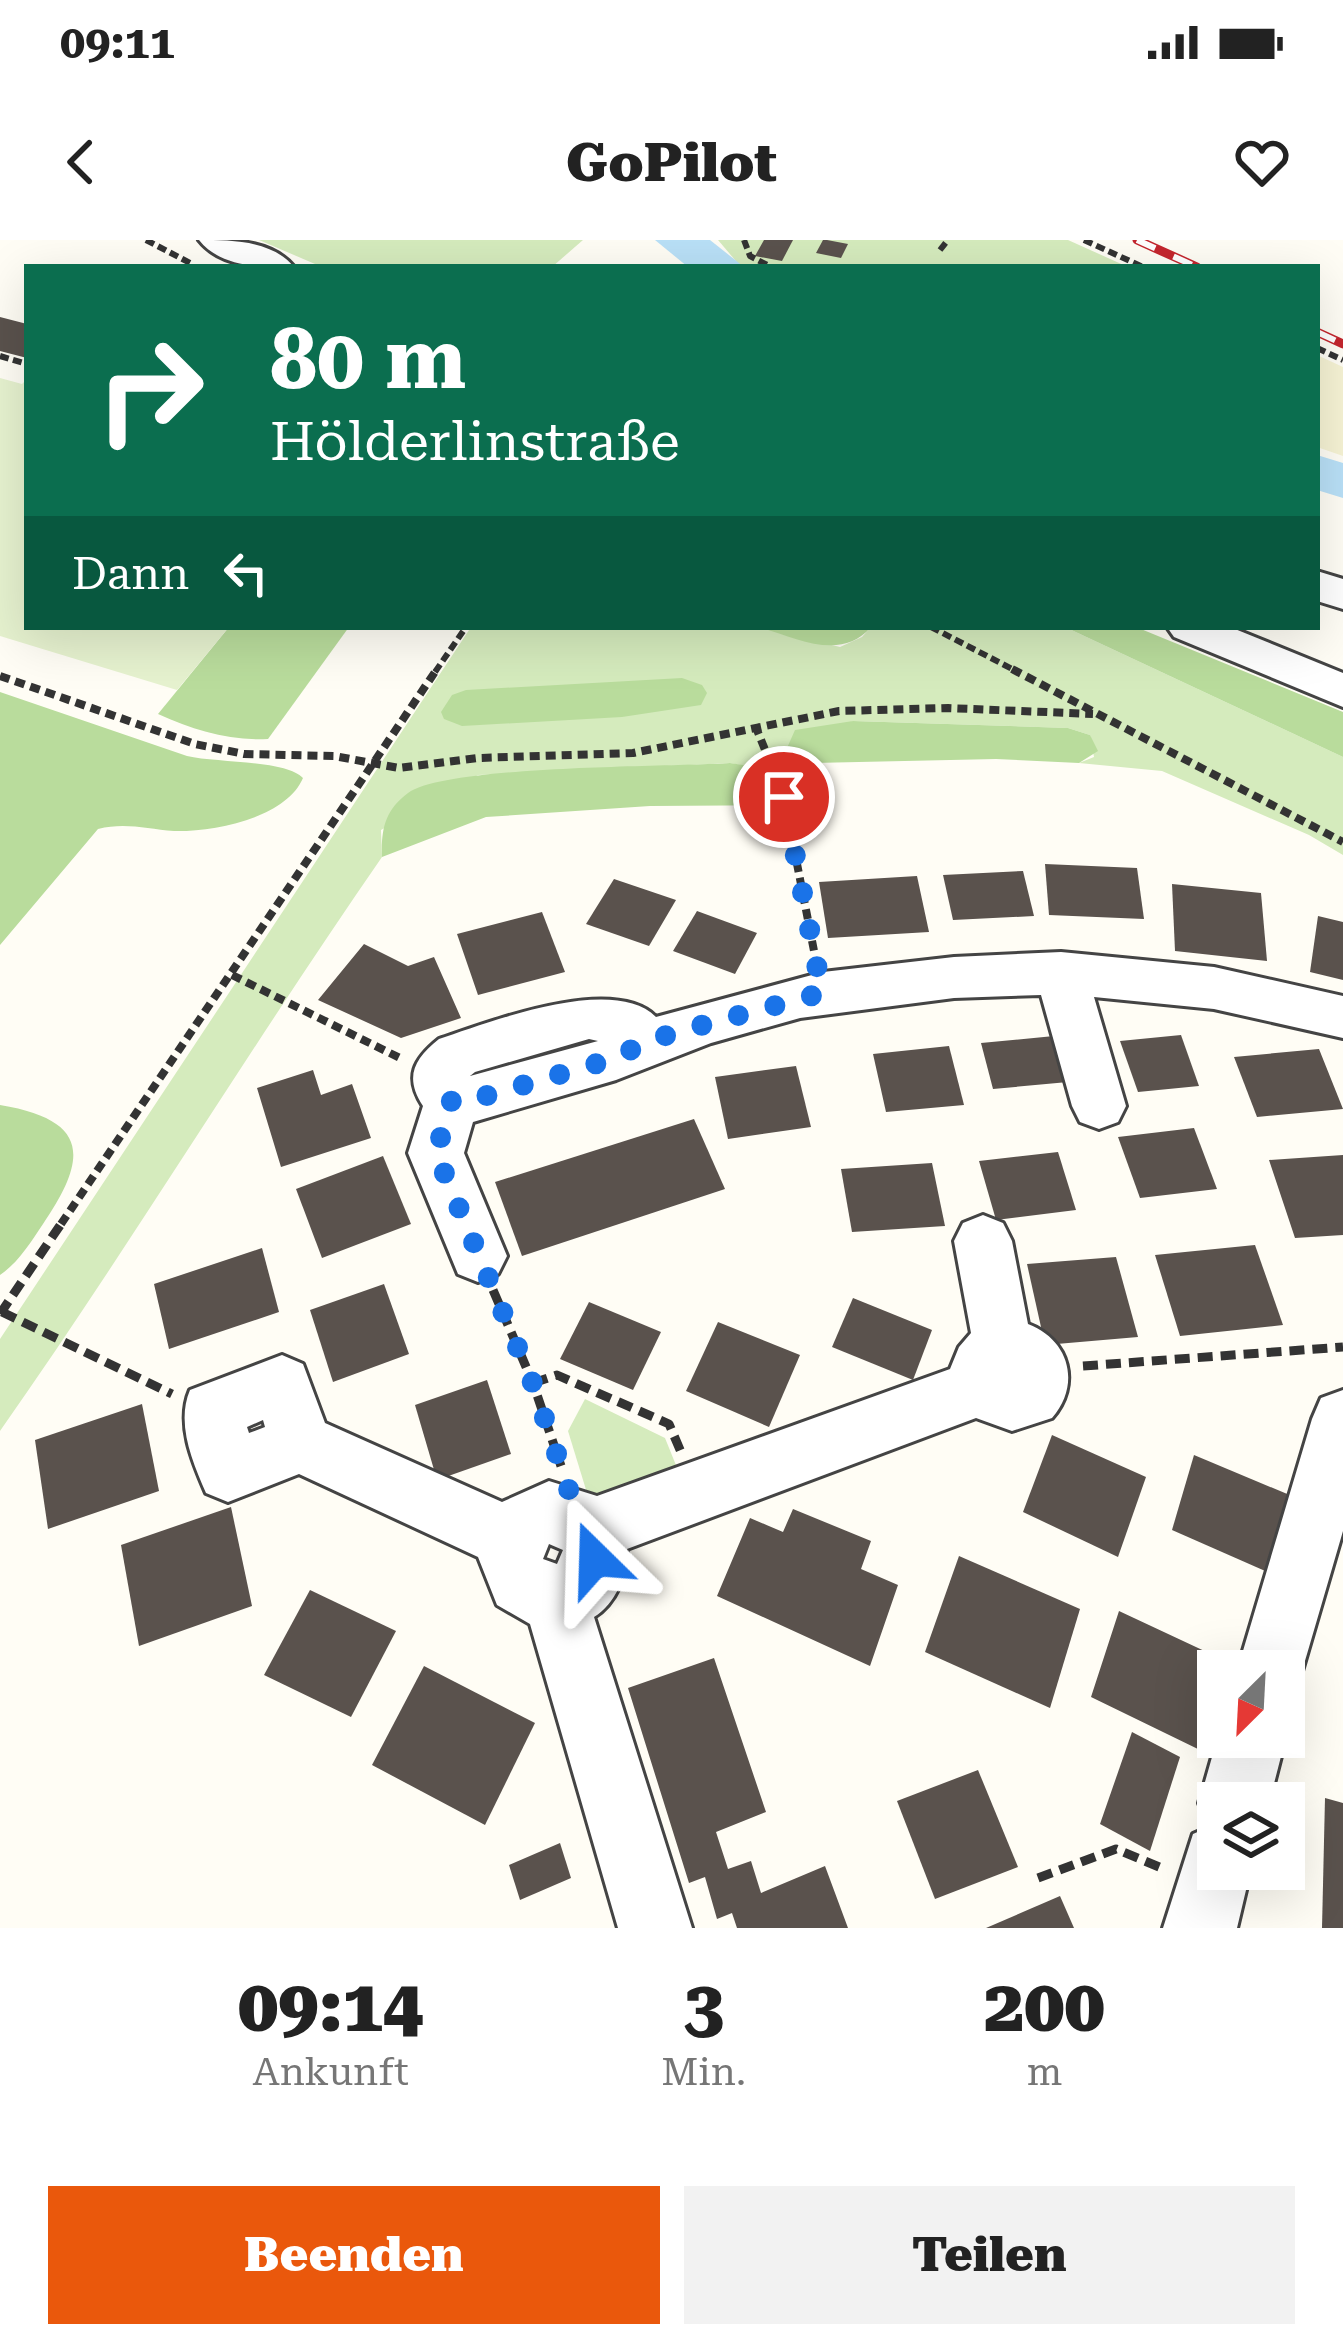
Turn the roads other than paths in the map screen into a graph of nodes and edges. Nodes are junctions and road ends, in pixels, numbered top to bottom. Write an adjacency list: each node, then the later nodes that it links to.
1 (216, 240): 2 (street)
2 (269, 264)
3 (1197, 630): 4 (street)
4 (1343, 691)
5 (1061, 973): 6 (street); 7 (street); 9 (street)
6 (1343, 1017)
7 (1099, 1106)
8 (983, 1241): 12 (street)
9 (478, 1256)
10 (212, 1411): 13 (street)
11 (1343, 1419): 15 (street)
12 (584, 1526): 13 (street); 14 (street)
13 (514, 1540): 14 (street)
14 (555, 1598): 16 (street)
15 (1277, 1650)
16 (655, 1928)

